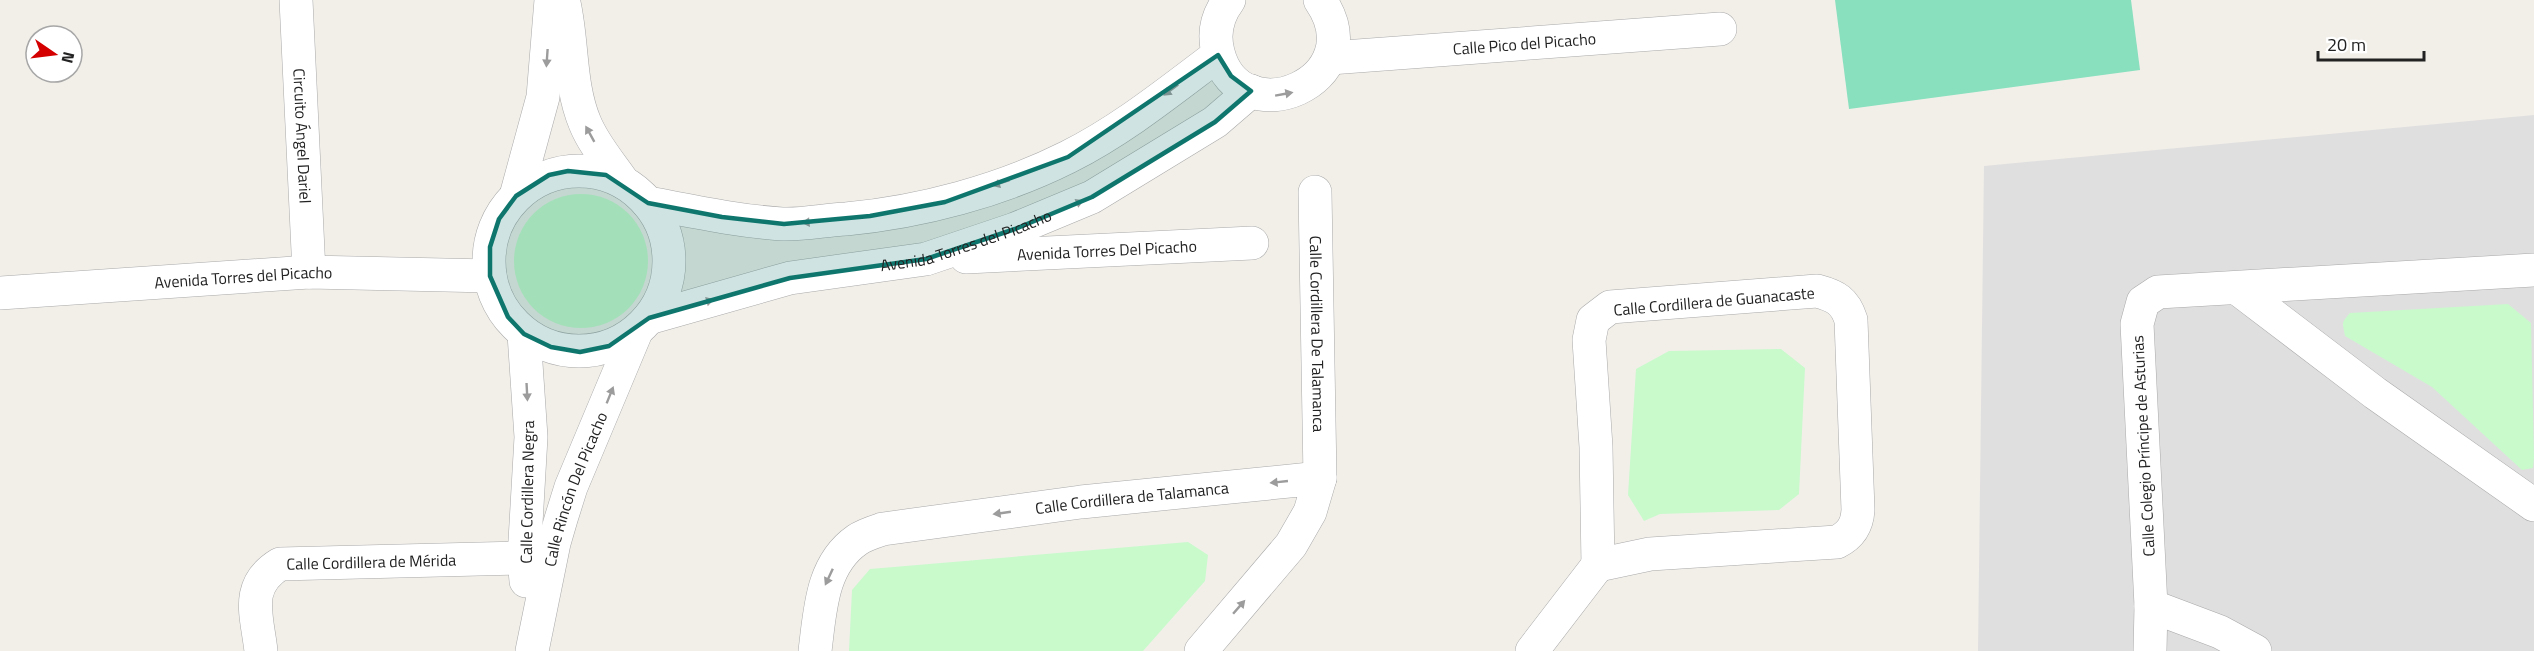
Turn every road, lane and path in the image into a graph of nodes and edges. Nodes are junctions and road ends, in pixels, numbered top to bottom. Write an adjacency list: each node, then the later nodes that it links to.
1 (296, 0): 16 (street, Circuito Ángel Dariel)
2 (551, 0): 12 (street, one-way to 12)
3 (563, 0): 11 (street, one-way to 3)
4 (1229, 0): 7 (street)
5 (1320, 0): 8 (street)
6 (1720, 29): 8 (street, Calle Pico del Picacho)
7 (1218, 55): 9 (street); 11 (street, one-way to 11)
8 (1330, 58): 9 (street, one-way to 8)
9 (1251, 91): 14 (street, Avenida Torres del Picacho, one-way to 9)
10 (1315, 192): 22 (street, Calle Cordillera De Talamanca)
11 (635, 193): 12 (street); 20 (street)
12 (516, 196): 17 (street)
13 (1252, 243): 14 (street, Avenida Torres Del Picacho)
14 (926, 259): 20 (street, Avenida Torres del Picacho, one-way to 14)
15 (2534, 270): 18 (street, Calle Colegio Príncipe de Asturias)
16 (309, 272): 17 (street, Avenida Torres del Picacho); 19 (street, Avenida Torres del Picacho)
17 (490, 276): 21 (street)
18 (2237, 288): 23 (street); 26 (street, Calle Colegio Príncipe de Asturias)
19 (0, 293)
20 (642, 325): 21 (street); 28 (street, Calle Rincón Del Picacho, one-way to 20)
21 (524, 334): 24 (street, Calle Cordillera Negra, one-way to 24)
22 (1320, 478): 29 (street, Calle Cordillera de Talamanca, one-way to 29); 30 (street, one-way to 22)
23 (2534, 505)
24 (524, 558): 27 (street, Calle Cordillera de Mérida); 28 (street, Calle Cordillera Negra)
25 (1598, 565): 25 (street, Calle Cordillera de Guanacaste); 31 (street)
26 (2151, 606): 32 (street, Calle Colegio Príncipe de Asturias); 33 (street)
27 (261, 651)
28 (531, 651)
29 (815, 651)
30 (1201, 651)
31 (1532, 651)
32 (2150, 651)
33 (2255, 651)

